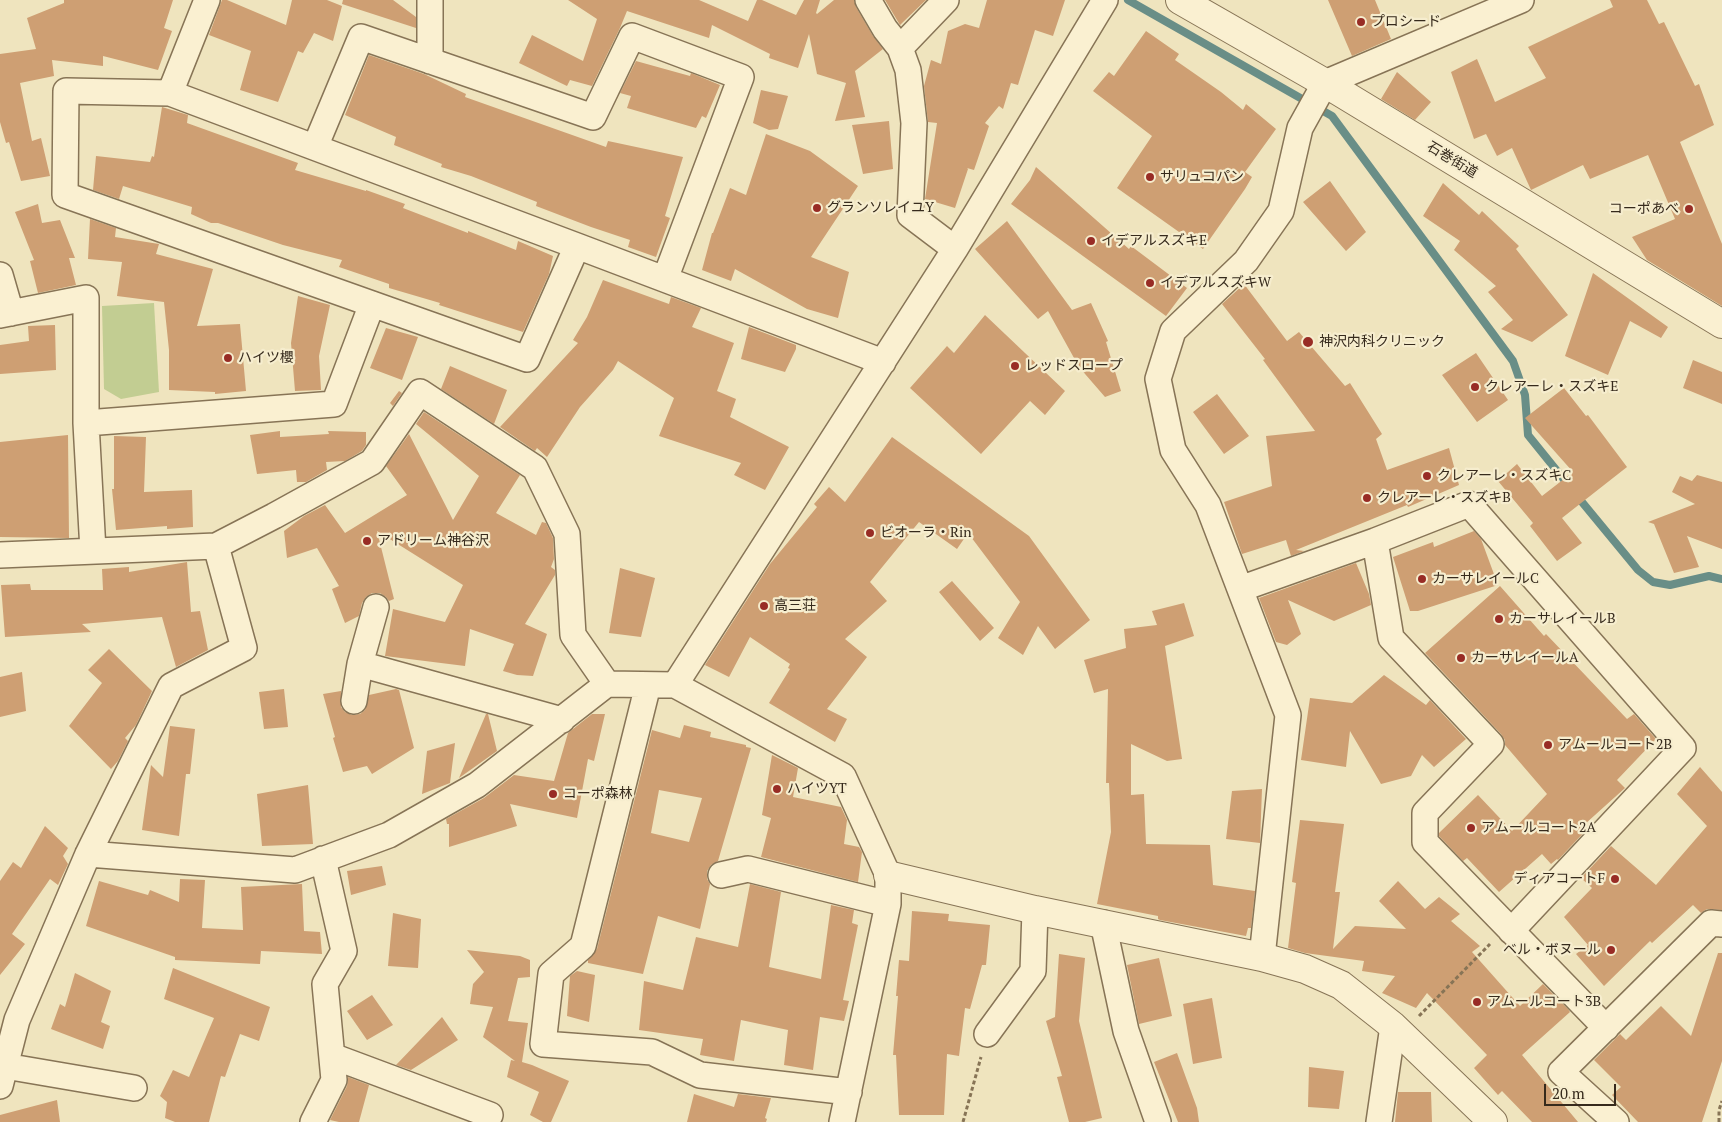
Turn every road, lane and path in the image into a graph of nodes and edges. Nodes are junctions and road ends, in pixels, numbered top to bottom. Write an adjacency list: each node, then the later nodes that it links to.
1 (207, 0): 11 (street)
2 (430, 0): 9 (street)
3 (868, 0): 8 (street)
4 (946, 0): 8 (street)
5 (1180, 0): 10 (street, 石巻街道)
6 (1521, 0): 10 (street)
7 (1104, 3): 14 (street)
8 (900, 48): 14 (street)
9 (430, 61): 12 (street); 16 (street)
10 (1323, 87): 19 (street, 石巻街道); 26 (street)
11 (170, 92): 12 (street); 17 (street)
12 (314, 147): 13 (street)
13 (577, 246): 16 (street); 17 (street)
14 (955, 249): 20 (street)
15 (0, 275): 18 (street)
16 (665, 280): 20 (street)
17 (372, 304): 21 (street)
18 (6, 314): 21 (street)
19 (1722, 324)
20 (883, 362): 31 (street)
21 (86, 423): 24 (street)
22 (1375, 541): 26 (street); 42 (street); 42 (street)
23 (216, 546): 24 (street); 29 (street); 34 (street)
24 (93, 551): 25 (street)
25 (0, 555)
26 (1240, 589): 43 (street)
27 (376, 608): 28 (street)
28 (360, 664): 32 (street); 33 (street)
29 (607, 684): 30 (street); 33 (street)
30 (648, 685): 31 (street); 50 (street)
31 (675, 686): 37 (street)
32 (354, 701)
33 (562, 720): 35 (street)
34 (88, 854): 35 (street); 48 (street)
35 (323, 859): 47 (street)
36 (721, 875): 38 (street)
37 (888, 875): 38 (street); 39 (street)
38 (888, 904): 50 (street)
39 (1035, 910): 40 (street); 46 (street)
40 (1103, 923): 43 (street); 56 (street)
41 (1722, 924): 45 (street)
42 (1509, 929): 44 (path); 45 (street)
43 (1262, 957): 44 (street)
44 (1404, 1023): 57 (street); 58 (street)
45 (1606, 1028): 59 (street)
46 (987, 1034): 55 (path)
47 (332, 1056): 52 (street); 53 (street)
48 (2, 1074): 49 (street)
49 (134, 1088)
50 (849, 1092): 54 (street)
51 (1722, 1101): 60 (path)
52 (490, 1115)
53 (313, 1122)
54 (842, 1122)
55 (963, 1122)
56 (1158, 1122)
57 (1379, 1122)
58 (1494, 1122)
59 (1616, 1122)
60 (1719, 1122)

